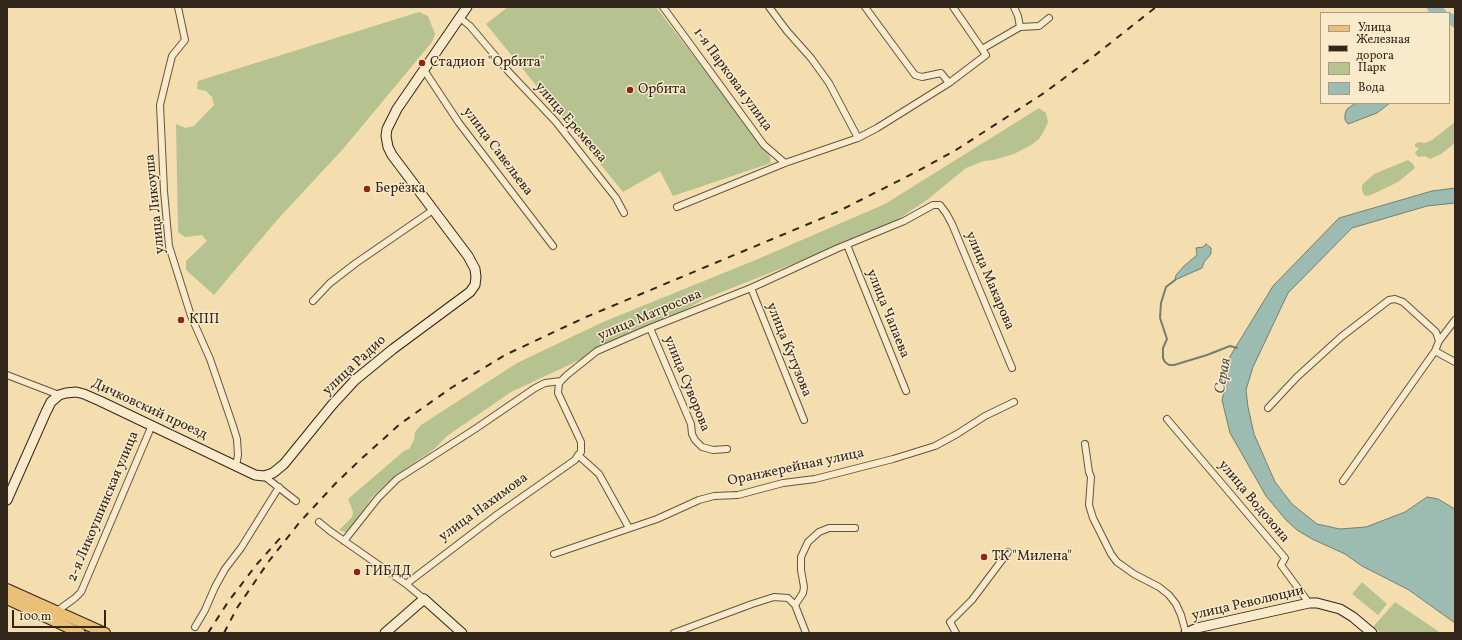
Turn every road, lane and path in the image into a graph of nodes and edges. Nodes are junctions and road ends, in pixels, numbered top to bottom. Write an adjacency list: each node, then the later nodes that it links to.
1 (178, 7): 42 (street, улица Ликоуша)
2 (467, 7): 8 (street)
3 (663, 7): 15 (street, 1-я Парковая улица)
4 (769, 7): 14 (street)
5 (865, 7): 13 (street)
6 (953, 7): 11 (street)
7 (1014, 7): 10 (street)
8 (460, 18): 12 (street); 19 (street, улица Еремеева)
9 (1049, 18): 10 (street)
10 (1020, 27): 11 (street)
11 (982, 48): 13 (street)
12 (424, 70): 18 (street); 21 (street, улица Савельева)
13 (949, 83): 14 (street)
14 (858, 138): 15 (street)
15 (785, 164): 17 (street)
16 (940, 205): 20 (street, улица Матросова); 29 (street, улица Макарова)
17 (677, 208)
18 (433, 210): 23 (street); 43 (street, улица Радио)
19 (624, 213)
20 (846, 245): 22 (street, улица Матросова); 32 (street, улица Чапаева)
21 (553, 246)
22 (751, 288): 25 (street, улица Матросова); 37 (street, улица Кутузова)
23 (313, 301)
24 (1455, 320): 26 (street)
25 (650, 328): 31 (street, улица Матросова); 40 (street, улица Суворова)
26 (1439, 341): 27 (street); 35 (street)
27 (1436, 351): 28 (street); 44 (street)
28 (1455, 362)
29 (1012, 368)
30 (7, 375): 33 (street, Дичковский проезд)
31 (561, 381): 41 (street); 51 (street)
32 (906, 392)
33 (59, 395): 38 (street, Дичковский проезд); 46 (street)
34 (1014, 402): 49 (street, Оранжерейная улица)
35 (1268, 408)
36 (1167, 419): 58 (street, улица Водозона)
37 (804, 420)
38 (152, 425): 42 (street, Дичковский проезд); 60 (street, 2-я Ликоушинская улица)
39 (1085, 444): 70 (street)
40 (727, 449)
41 (578, 455): 49 (street); 54 (street, улица Нахимова)
42 (236, 466): 43 (street, Дичковский проезд)
43 (260, 475): 45 (street)
44 (1343, 481)
45 (279, 487): 47 (street); 61 (street)
46 (7, 500)
47 (296, 501)
48 (319, 522): 51 (street)
49 (629, 528): 53 (street, Оранжерейная улица)
50 (855, 528): 59 (street)
51 (344, 541): 54 (street)
52 (1008, 552): 69 (street)
53 (554, 554)
54 (406, 584): 57 (street)
55 (7, 588): 60 (main road)
56 (7, 599): 62 (main road)
57 (424, 599): 65 (street); 66 (street)
58 (1309, 603): 70 (street, улица Революции); 71 (street, улица Революции)
59 (795, 605): 67 (street); 68 (street)
60 (57, 611): 64 (main road)
61 (195, 627)
62 (66, 630): 63 (main road)
63 (80, 633)
64 (105, 633)
65 (385, 633)
66 (462, 633)
67 (674, 633)
68 (806, 633)
69 (956, 633)
70 (1186, 633)
71 (1372, 633)

